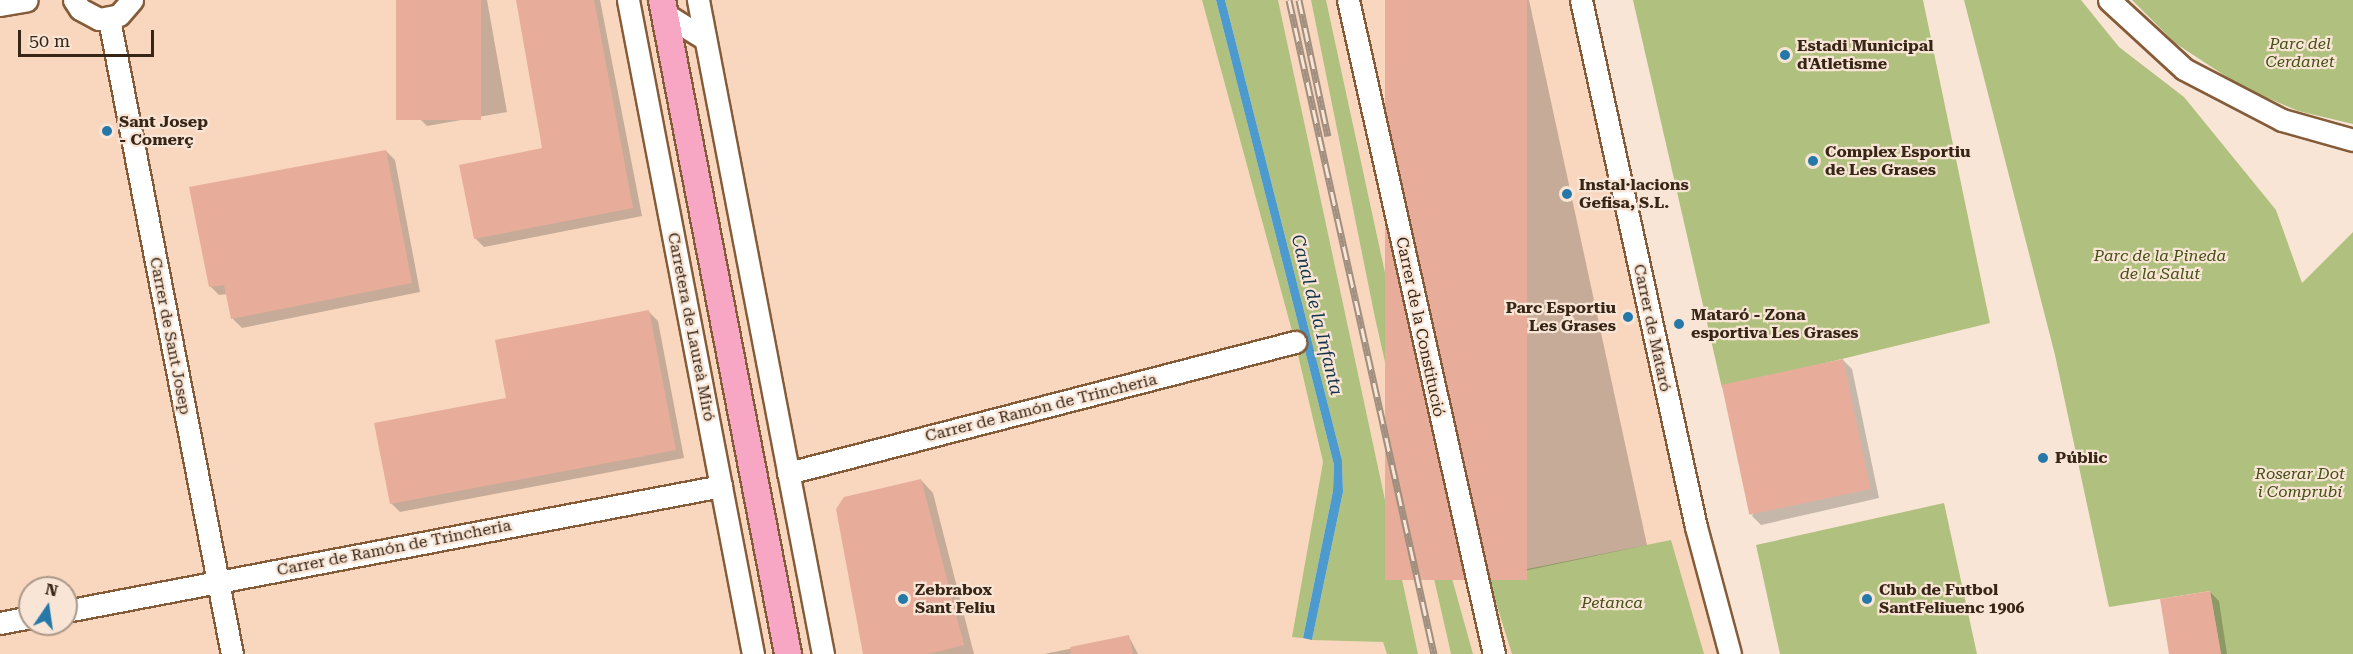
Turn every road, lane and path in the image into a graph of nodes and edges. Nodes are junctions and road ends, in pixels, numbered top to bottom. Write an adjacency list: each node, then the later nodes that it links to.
1 (27, 0): 9 (street)
2 (74, 0): 11 (street)
3 (132, 0): 11 (street)
4 (628, 0): 16 (street, Carretera de Laureà Miró)
5 (698, 0): 12 (street)
6 (1348, 0): 25 (street, Carrer de la Constitució)
7 (1581, 0): 26 (street, Carrer de Mataró)
8 (2109, 0): 13 (street)
9 (0, 5)
10 (664, 7): 12 (street, Carretera de Laureà Miró); 23 (main road, Carretera de Laureà Miró)
11 (109, 19): 17 (street, Carrer de Sant Josep)
12 (705, 39): 15 (street)
13 (2353, 140)
14 (1295, 342): 15 (street, Carrer de Ramón de Trincheria)
15 (788, 473): 24 (street)
16 (721, 486): 17 (street, Carrer de Ramón de Trincheria); 22 (street, Carretera de Laureà Miró)
17 (219, 582): 18 (street, Carrer de Ramón de Trincheria); 21 (street, Carrer de Sant Josep)
18 (78, 609)
19 (18, 619): 20 (street)
20 (0, 623)
21 (232, 654)
22 (753, 654)
23 (788, 654)
24 (823, 654)
25 (1494, 654)
26 (1730, 654)

